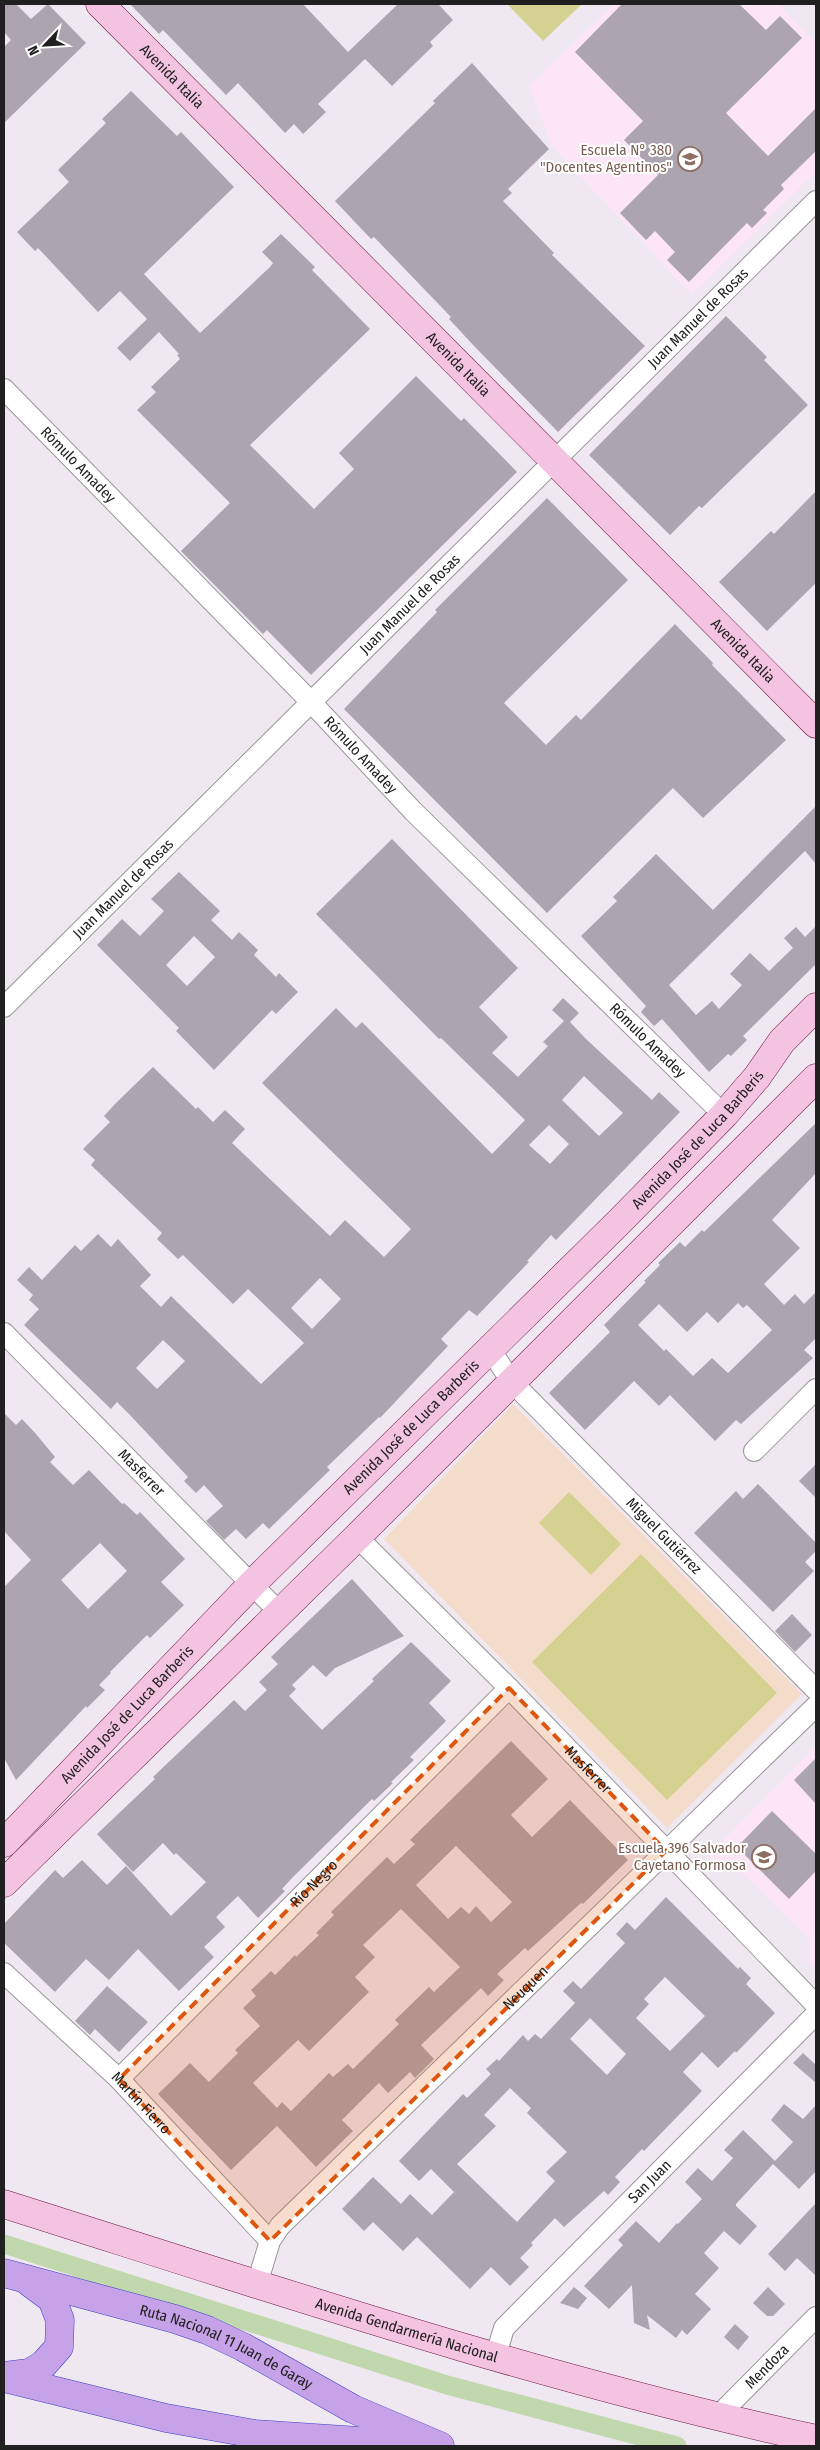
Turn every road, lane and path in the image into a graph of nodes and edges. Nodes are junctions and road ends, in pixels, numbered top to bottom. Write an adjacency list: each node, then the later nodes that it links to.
1 (100, 4): 4 (main road, Avenida Italia)
2 (816, 200): 4 (street, Juan Manuel de Rosas)
3 (4, 389): 5 (street, Rómulo Amadey)
4 (554, 460): 5 (street, Juan Manuel de Rosas); 6 (main road, Avenida Italia)
5 (311, 702): 8 (street, Juan Manuel de Rosas); 10 (street, Rómulo Amadey)
6 (816, 724)
7 (816, 1007): 10 (main road, Avenida José de Luca Barberis)
8 (4, 1008)
9 (816, 1078): 13 (main road)
10 (724, 1115): 12 (main road, Avenida José de Luca Barberis)
11 (4, 1333): 17 (street, Masferrer)
12 (490, 1349): 13 (street, Miguel Gutiérrez); 17 (main road, Avenida José de Luca Barberis)
13 (511, 1381): 16 (main road); 20 (street, Miguel Gutiérrez)
14 (816, 1389): 15 (street)
15 (754, 1451)
16 (357, 1536): 18 (main road); 19 (street, Masferrer)
17 (252, 1584): 18 (street, Masferrer); 22 (main road, Avenida José de Luca Barberis)
18 (280, 1613): 24 (main road)
19 (510, 1688): 23 (street, Masferrer); 28 (street, Río Negro)
20 (816, 1690)
21 (816, 1706): 23 (street, Neuquen)
22 (4, 1844)
23 (666, 1851): 26 (street, Masferrer); 30 (street, Neuquen)
24 (4, 1883)
25 (4, 1973): 28 (street, Martín Fierro)
26 (816, 2005)
27 (816, 2014): 34 (street, San Juan)
28 (119, 2078): 30 (street, Martín Fierro)
29 (4, 2204): 32 (main road, Avenida Gendarmería Nacional)
30 (270, 2240): 32 (street, Neuquen)
31 (14, 2276): 35 (highway); 38 (highway, Ruta Nacional 11 Juan de Garay)
32 (257, 2284): 34 (main road, Avenida Gendarmería Nacional)
33 (816, 2317): 36 (street, Mendoza)
34 (495, 2358): 36 (main road, Avenida Gendarmería Nacional)
35 (4, 2377): 38 (highway, Ruta Nacional 11 Juan de Garay)
36 (718, 2417): 37 (main road, Avenida Gendarmería Nacional)
37 (816, 2439)
38 (439, 2446)

